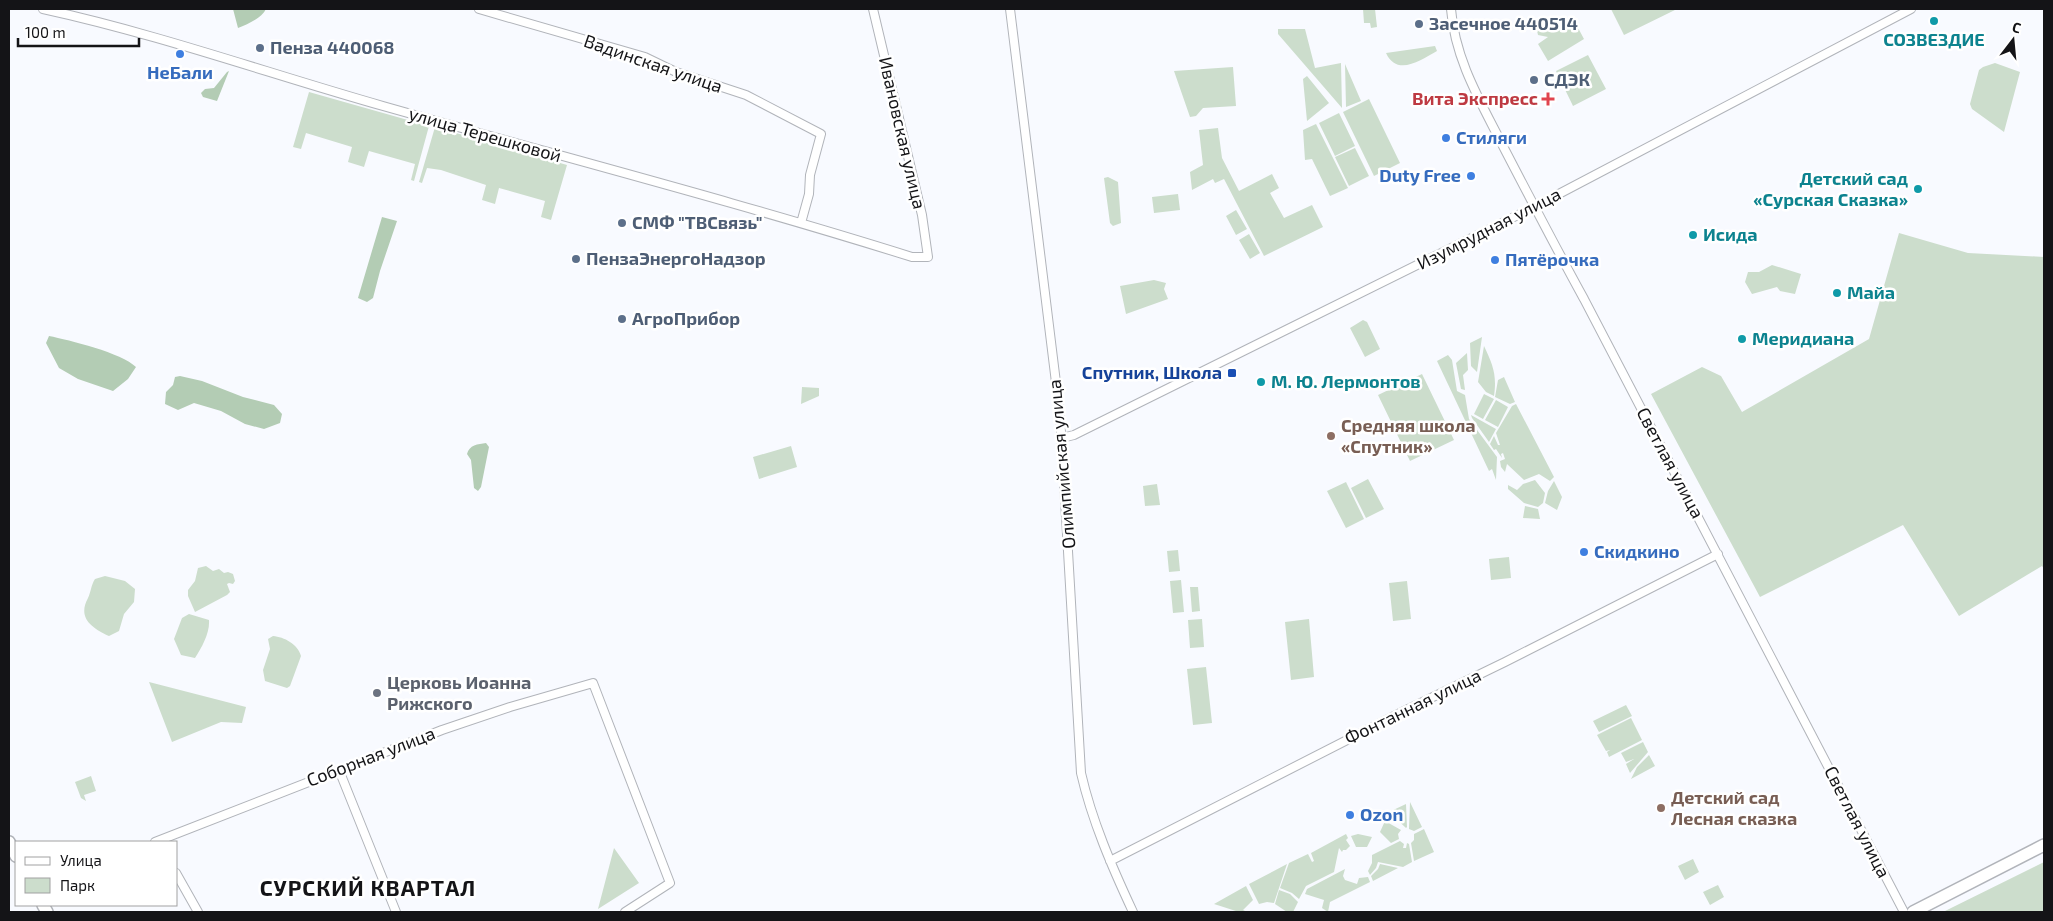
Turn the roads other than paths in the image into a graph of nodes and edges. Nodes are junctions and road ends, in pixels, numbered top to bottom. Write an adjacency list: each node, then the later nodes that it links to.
1 (43, 9): 8 (street, улица Терешковой)
2 (479, 9): 8 (street, Вадинская улица)
3 (873, 9): 9 (street, Ивановская улица)
4 (1010, 9): 10 (street, Олимпийская улица)
5 (1451, 9): 7 (street, Светлая улица)
6 (1911, 9): 7 (street, Изумрудная улица)
7 (1534, 207): 10 (street, Изумрудная улица); 11 (street, Светлая улица)
8 (801, 223): 9 (street, улица Терешковой)
9 (928, 257)
10 (1062, 438): 17 (street, Олимпийская улица)
11 (1718, 554): 17 (street, Фонтанная улица); 23 (street, Светлая улица)
12 (339, 770): 13 (street, Соборная улица); 20 (street); 21 (street, Соборная улица)
13 (162, 841)
14 (9, 842): 16 (main road)
15 (2044, 845): 24 (main road)
16 (15, 854)
17 (1110, 861): 22 (street, Олимпийская улица)
18 (178, 877): 19 (street)
19 (198, 912)
20 (396, 912)
21 (625, 912)
22 (1133, 912)
23 (1904, 912)
24 (1913, 912)

